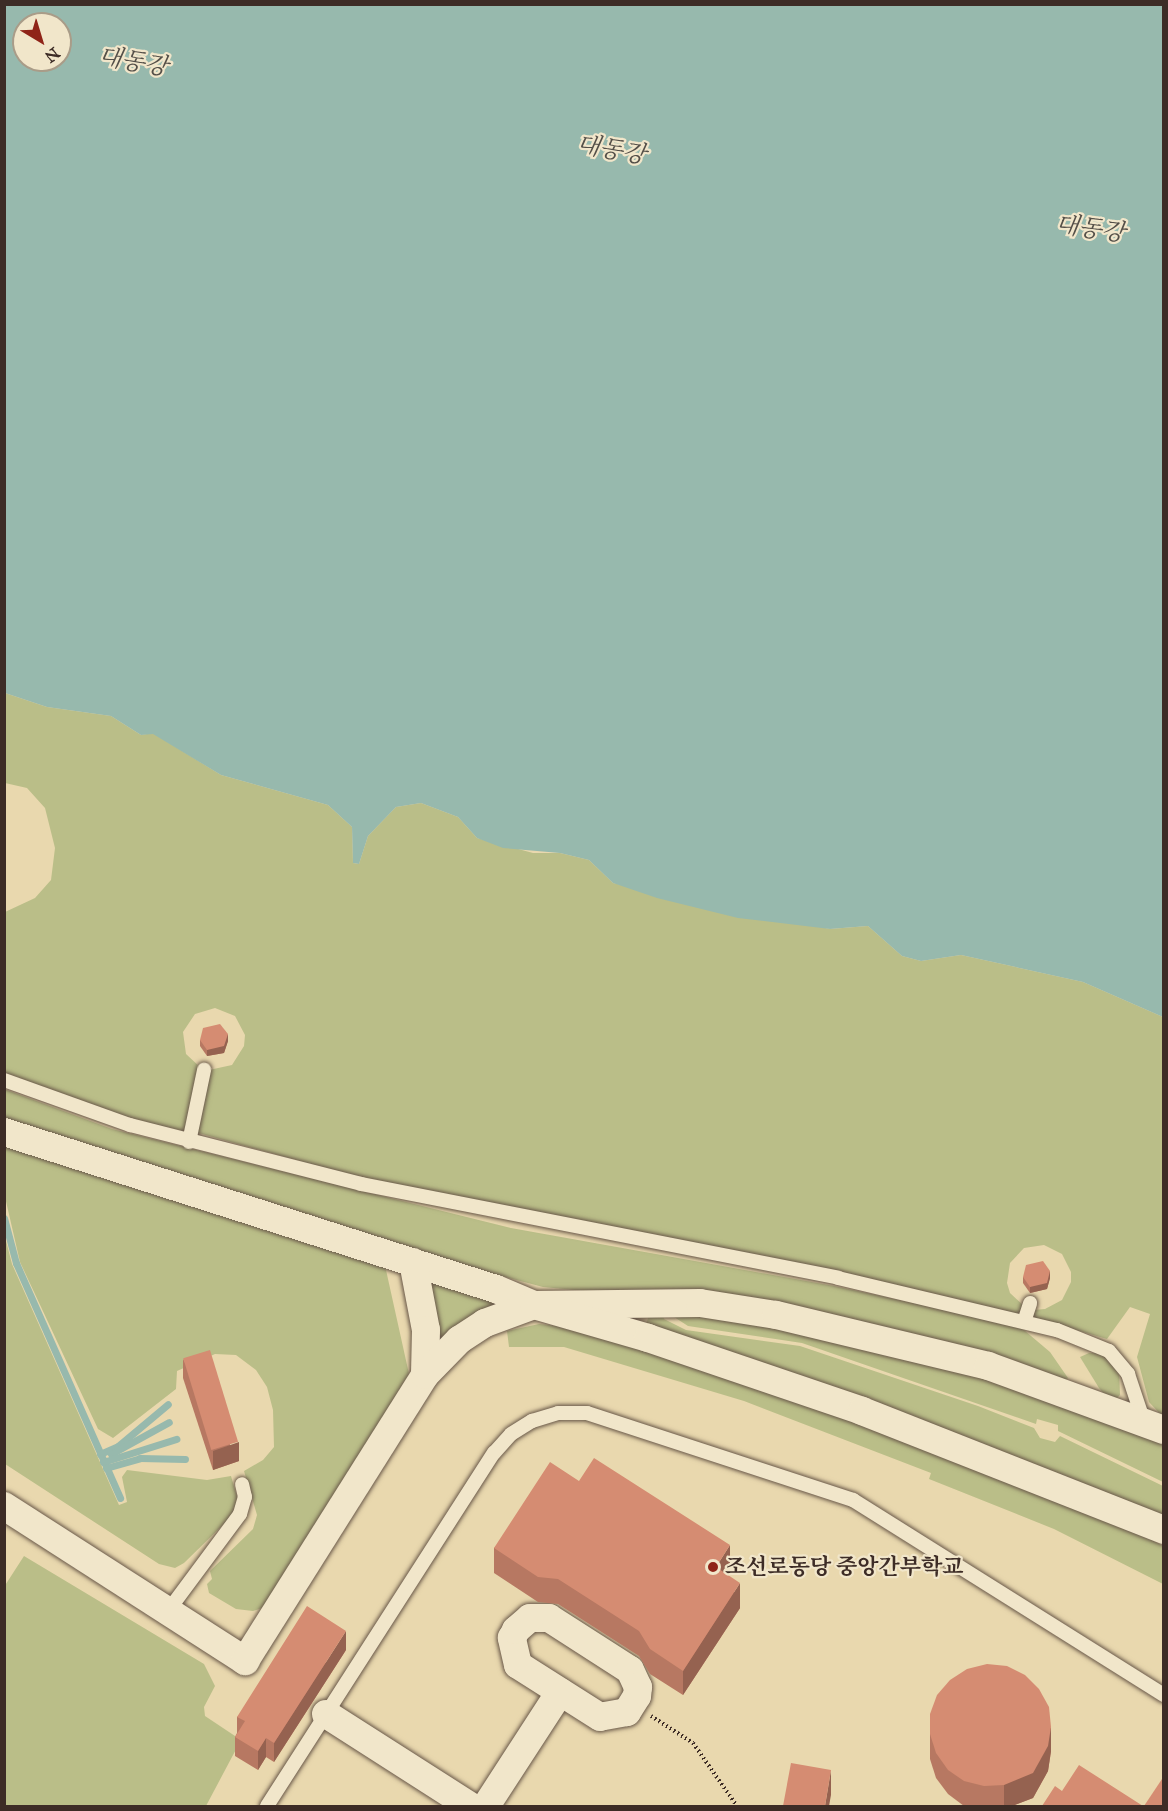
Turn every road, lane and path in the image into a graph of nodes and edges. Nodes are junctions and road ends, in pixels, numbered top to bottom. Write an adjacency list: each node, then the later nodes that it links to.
1 (204, 1070): 4 (lane)
2 (4, 1080): 4 (lane)
3 (4, 1132): 5 (street)
4 (189, 1142): 8 (lane)
5 (413, 1262): 7 (street); 9 (street)
6 (1030, 1304): 8 (lane)
7 (534, 1305): 9 (street); 10 (street); 13 (street)
8 (1024, 1322): 10 (lane)
9 (425, 1375): 14 (street)
10 (1153, 1425)
11 (242, 1484): 14 (lane)
12 (4, 1506): 14 (street)
13 (1164, 1530)
14 (168, 1611)
15 (560, 1692): 17 (street); 17 (street); 21 (street)
16 (1164, 1695): 18 (lane)
17 (633, 1705): 22 (path)
18 (326, 1714): 19 (lane); 20 (street)
19 (267, 1806)
20 (470, 1806)
21 (486, 1806)
22 (737, 1806)

